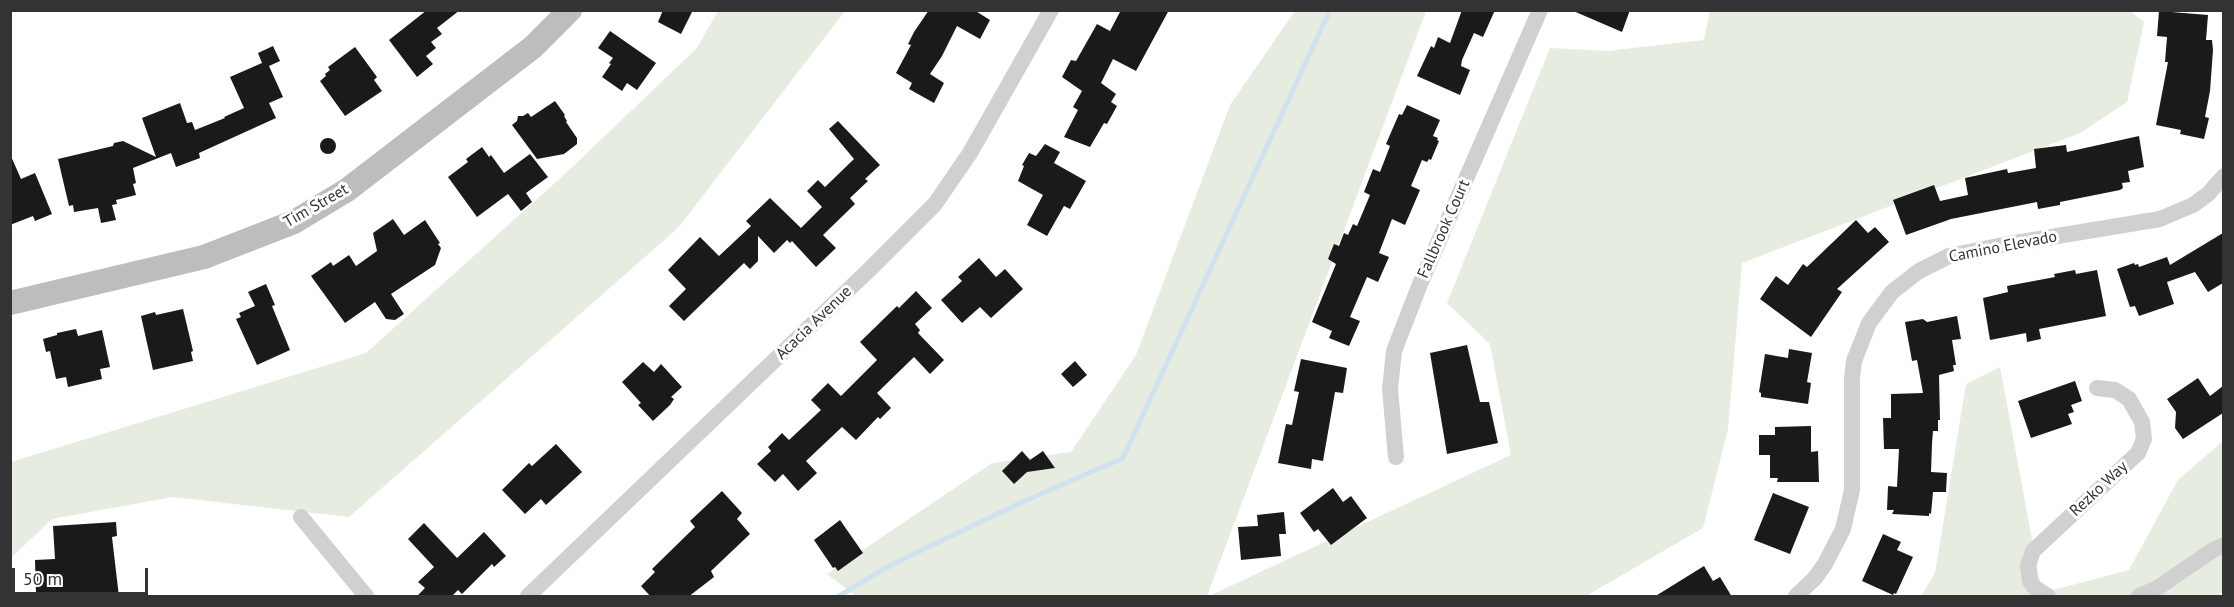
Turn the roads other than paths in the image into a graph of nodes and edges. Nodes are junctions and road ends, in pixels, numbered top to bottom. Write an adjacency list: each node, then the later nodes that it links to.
1 (570, 10): 5 (street, Tim Street)
2 (1051, 10): 11 (street, Acacia Avenue)
3 (1540, 10): 7 (street, Fallbrook Court)
4 (2223, 177): 12 (street, Camino Elevado)
5 (10, 303)
6 (2097, 388): 13 (street, Rezko Way)
7 (1396, 457)
8 (301, 517): 10 (street)
9 (2223, 546): 14 (street)
10 (366, 597)
11 (528, 597)
12 (1796, 597)
13 (2048, 597)
14 (2139, 597)

